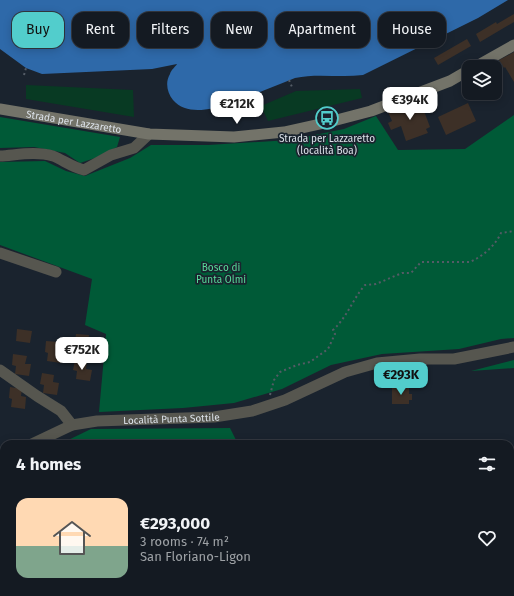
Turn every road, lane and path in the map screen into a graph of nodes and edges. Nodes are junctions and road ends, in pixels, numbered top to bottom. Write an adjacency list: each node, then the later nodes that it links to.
1 (514, 45): 2 (main road)
2 (487, 60)
3 (26, 68): 5 (path)
4 (462, 74): 9 (main road, Strada per Lazzaretto)
5 (24, 75)
6 (289, 80): 7 (path)
7 (292, 87)
8 (0, 109): 9 (main road, Strada per Lazzaretto)
9 (149, 134): 10 (street)
10 (0, 156)
11 (514, 231): 16 (path)
12 (0, 253): 13 (street)
13 (56, 272)
14 (514, 347): 16 (street, Località Punta Sottile)
15 (0, 370): 17 (street)
16 (271, 405): 17 (street, Località Punta Sottile)
17 (72, 425): 18 (street, Località Punta Sottile)
18 (40, 440)

